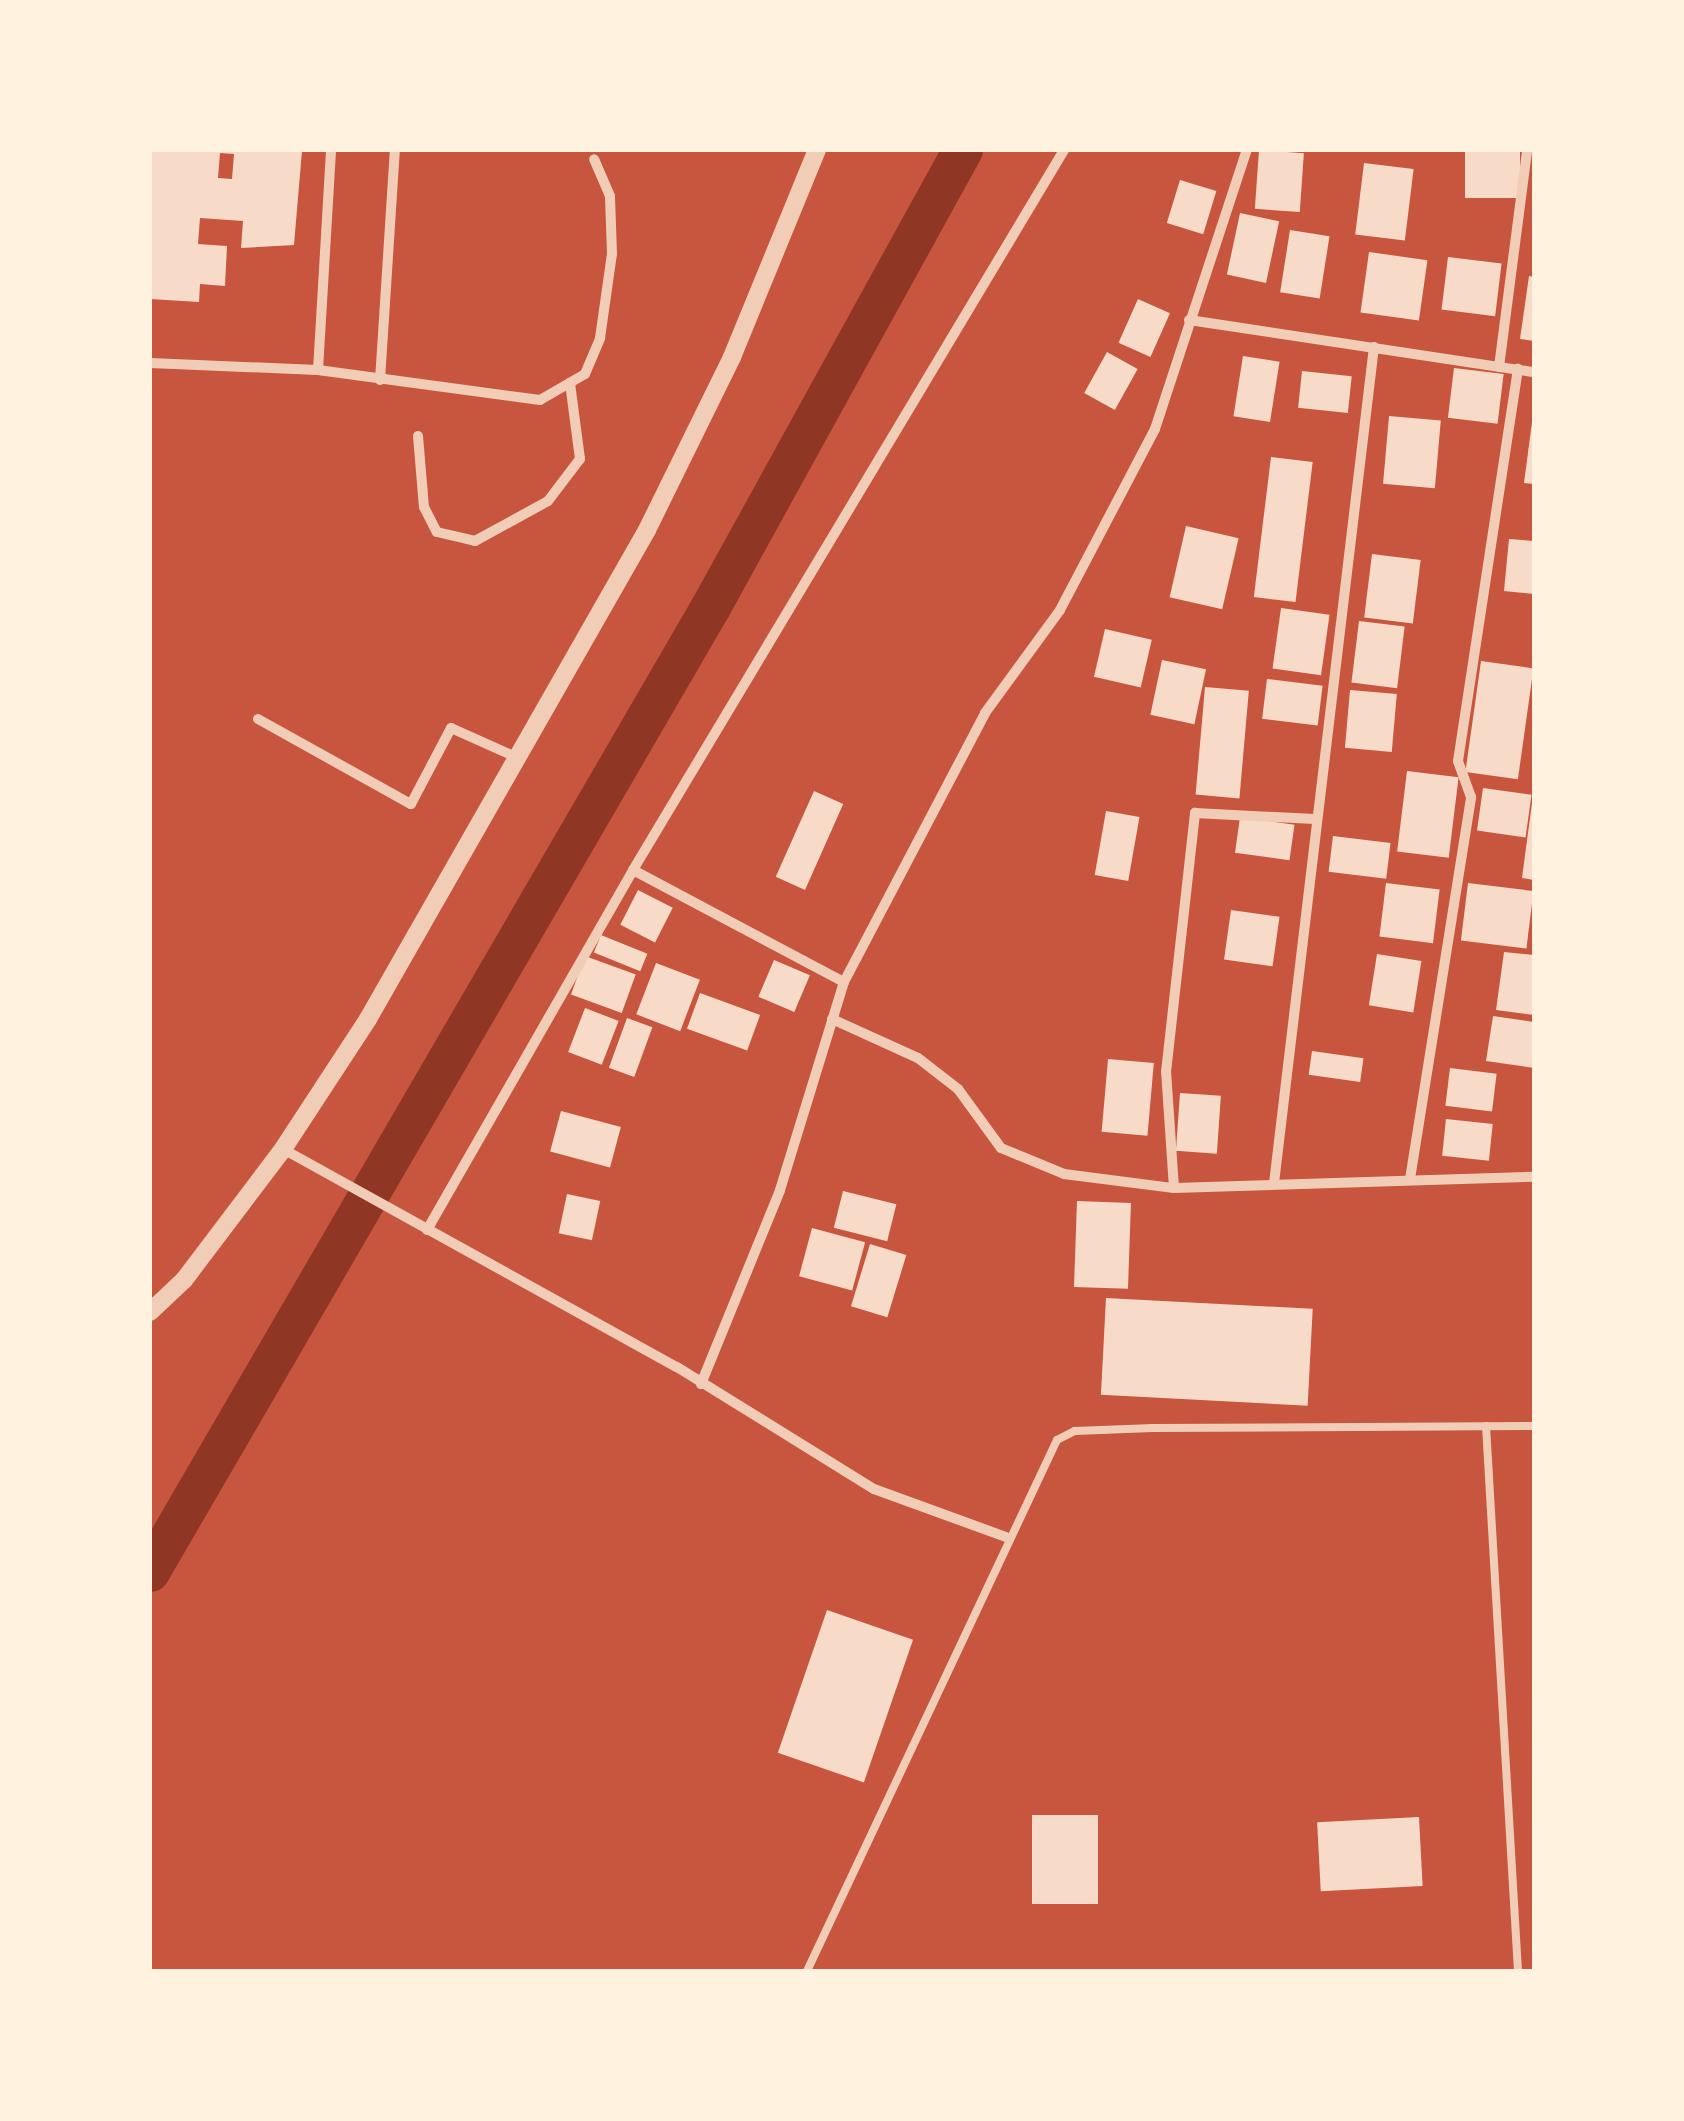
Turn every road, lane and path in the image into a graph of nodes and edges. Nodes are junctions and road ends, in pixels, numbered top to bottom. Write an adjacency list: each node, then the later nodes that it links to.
1 (331, 150): 13 (street)
2 (817, 150): 19 (street)
3 (1064, 150): 21 (street)
4 (1247, 150): 8 (street)
5 (1528, 150): 11 (street)
6 (395, 152): 15 (street)
7 (594, 159): 16 (street)
8 (1189, 320): 9 (street); 22 (street)
9 (1374, 347): 11 (street); 20 (street)
10 (150, 363): 13 (street)
11 (1499, 366): 12 (street)
12 (1518, 369): 14 (street); 26 (street)
13 (318, 370): 15 (street)
14 (1534, 372)
15 (380, 380): 16 (street)
16 (570, 383): 17 (street)
17 (418, 436)
18 (258, 719): 19 (street)
19 (518, 758): 24 (street)
20 (1315, 819): 27 (street); 28 (street)
21 (633, 870): 22 (street); 29 (street)
22 (844, 982): 23 (street)
23 (832, 1019): 28 (street); 31 (street)
24 (283, 1149): 29 (street); 30 (street)
25 (1534, 1177): 26 (street)
26 (1410, 1178): 27 (street)
27 (1274, 1183): 28 (street)
28 (1174, 1188)
29 (428, 1230): 31 (street)
30 (150, 1312)
31 (701, 1384): 34 (street)
32 (1486, 1426): 33 (lane); 34 (lane); 36 (lane)
33 (1534, 1426)
34 (1006, 1537): 35 (lane)
35 (808, 1971)
36 (1518, 1971)

